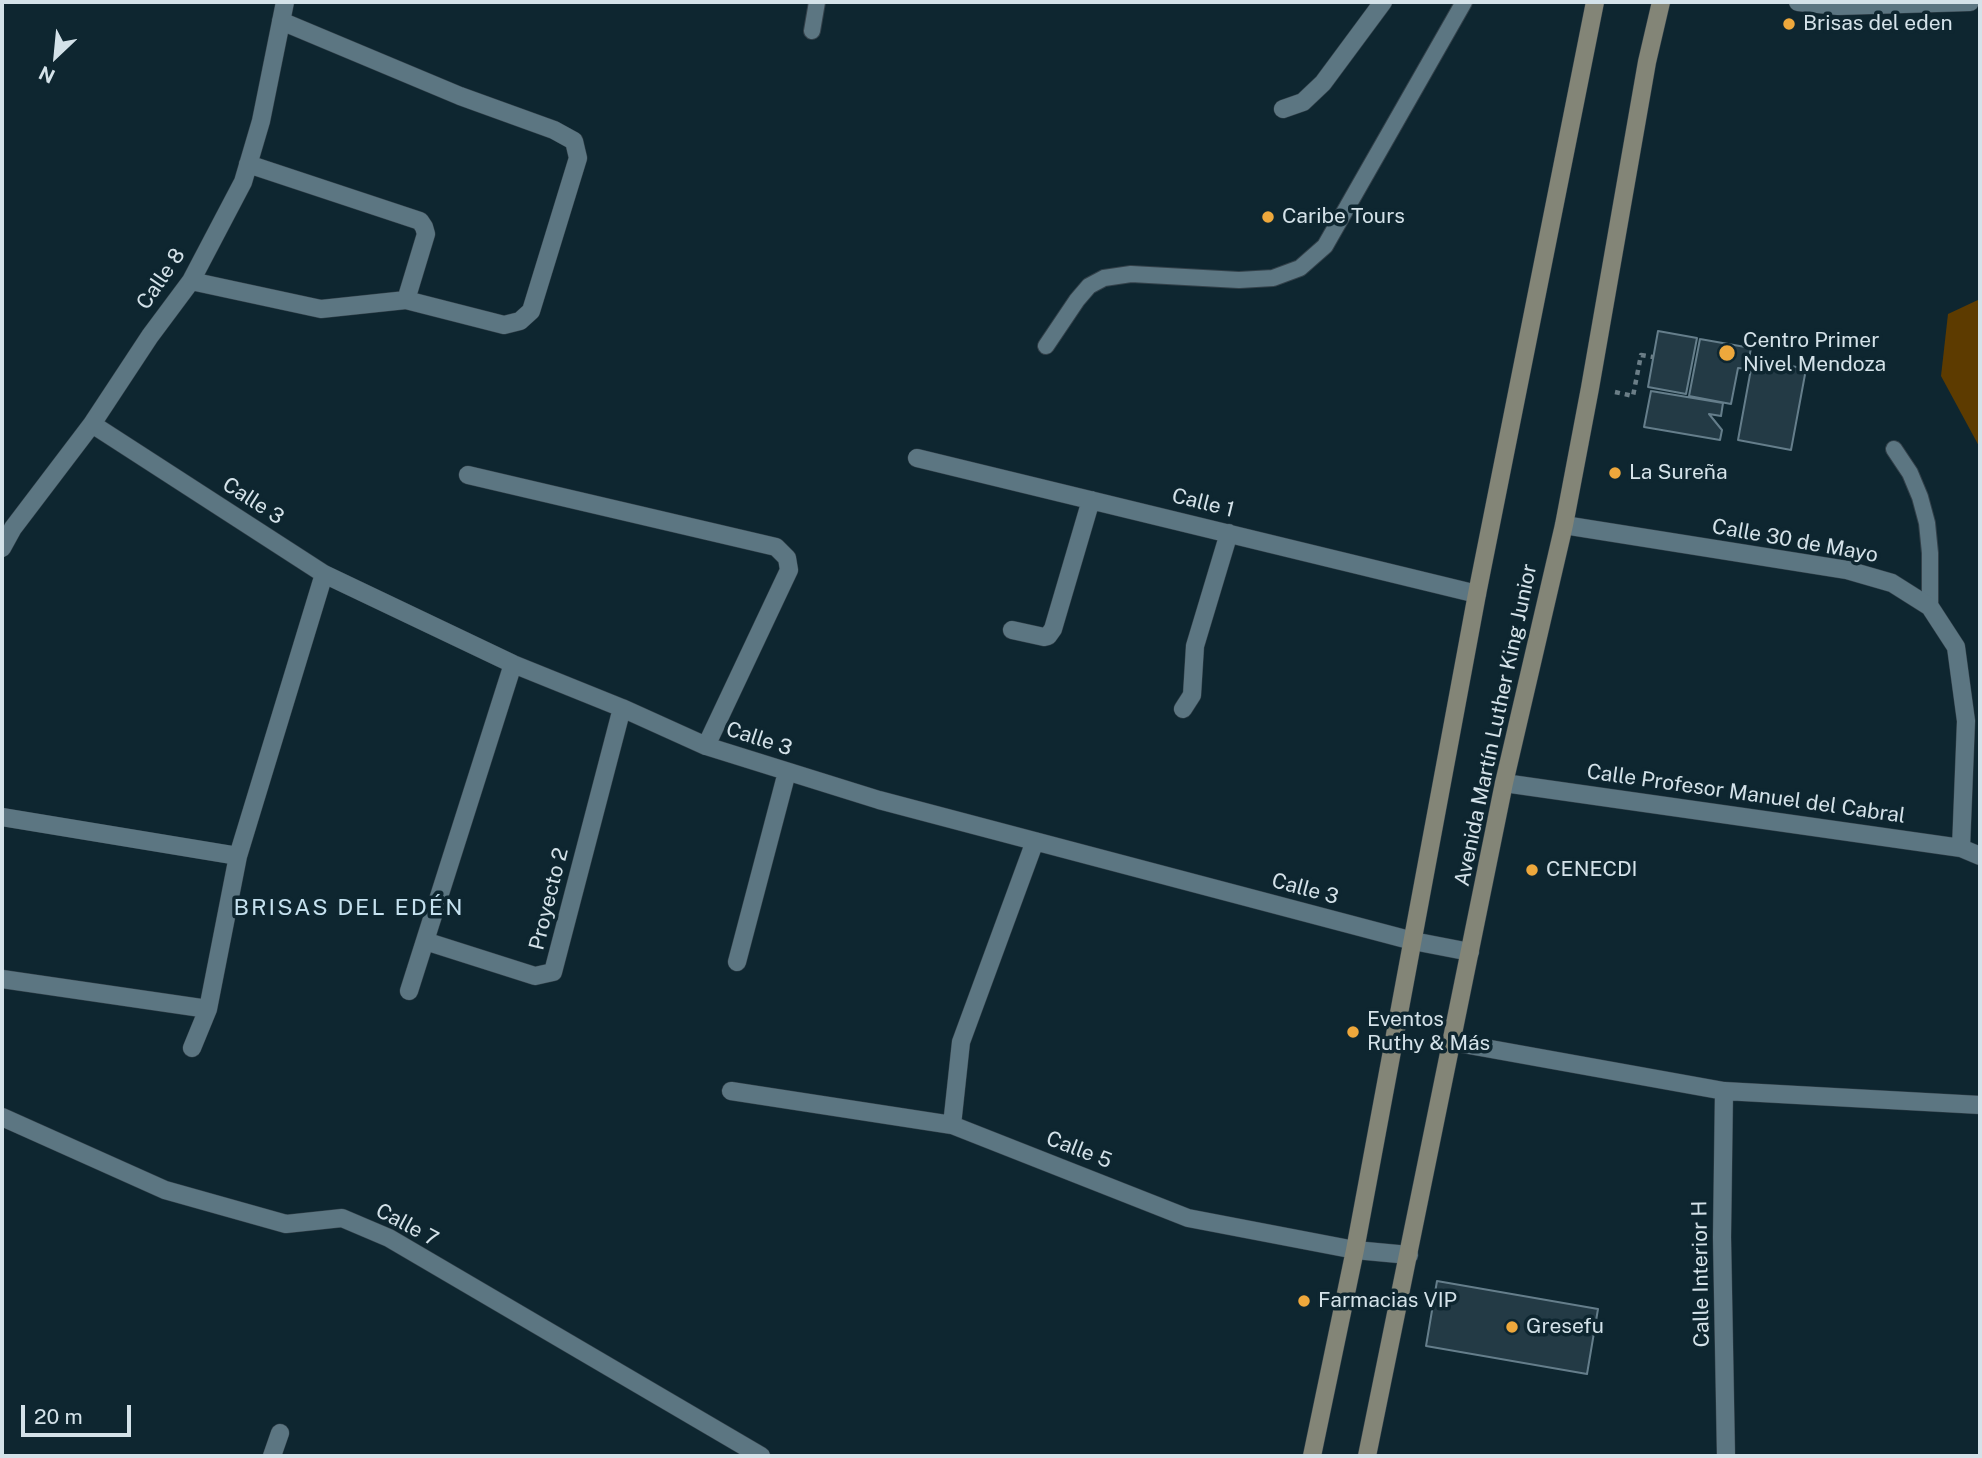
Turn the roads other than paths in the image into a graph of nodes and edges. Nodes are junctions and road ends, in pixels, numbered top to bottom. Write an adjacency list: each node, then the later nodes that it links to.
1 (285, 2): 10 (street, Calle 8)
2 (817, 2): 11 (lane)
3 (1383, 2): 12 (street)
4 (1464, 2): 16 (lane)
5 (1595, 2): 27 (main road, Avenida Martín Luther King Junior)
6 (1661, 2): 23 (main road, Avenida Martín Luther King Junior)
7 (1798, 2): 9 (street)
8 (1970, 2): 9 (street)
9 (1838, 4)
10 (281, 21): 13 (street, Calle 8); 15 (street)
11 (812, 31)
12 (1283, 109)
13 (248, 164): 14 (street, Calle 8); 15 (street)
14 (191, 281): 15 (street); 17 (street, Calle 8)
15 (406, 300)
16 (1046, 346)
17 (92, 424): 22 (street, Calle 8); 26 (street, Calle 3)
18 (1894, 449): 28 (lane)
19 (918, 458): 21 (street, Calle 1)
20 (468, 475): 33 (street)
21 (1091, 500): 24 (street, Calle 1); 29 (street)
22 (8, 525): 25 (street, Calle 8)
23 (1564, 525): 28 (street, Calle 30 de Mayo); 35 (main road, Avenida Martín Luther King Junior)
24 (1228, 533): 27 (street, Calle 1); 32 (street)
25 (2, 548)
26 (324, 574): 30 (street, Calle 3); 39 (street)
27 (1477, 594): 42 (main road, Avenida Martín Luther King Junior)
28 (1930, 607): 38 (street, Calle 30 de Mayo)
29 (1012, 629)
30 (513, 664): 31 (street, Calle 3); 41 (street)
31 (622, 708): 33 (street, Calle 3); 41 (street, Proyecto 2)
32 (1183, 709)
33 (706, 746): 34 (street, Calle 3)
34 (788, 772): 37 (street, Calle 3); 44 (street)
35 (1504, 783): 38 (street, Calle Profesor Manuel del Cabral); 43 (main road, Avenida Martín Luther King Junior)
36 (2, 817): 39 (street)
37 (1035, 841): 42 (street, Calle 3); 54 (street)
38 (1961, 848): 40 (street, Calle Profesor Manuel del Cabral)
39 (238, 856): 47 (street)
40 (1980, 856)
41 (425, 941): 46 (street)
42 (1413, 941): 43 (street, Calle 3); 55 (main road, Avenida Martín Luther King Junior)
43 (1470, 952): 48 (main road, Avenida Martín Luther King Junior)
44 (737, 962)
45 (2, 979): 47 (street)
46 (410, 991)
47 (208, 1009): 49 (street)
48 (1452, 1042): 51 (street); 56 (main road, Avenida Martín Luther King Junior)
49 (192, 1048)
50 (731, 1091): 54 (street, Calle 5)
51 (1724, 1091): 52 (street); 62 (street, Calle Interior H)
52 (1980, 1105)
53 (2, 1117): 59 (street, Calle 7)
54 (952, 1125): 55 (street, Calle 5)
55 (1354, 1250): 56 (street, Calle 5); 60 (main road, Avenida Martín Luther King Junior)
56 (1409, 1255): 61 (main road, Avenida Martín Luther King Junior)
57 (280, 1433): 58 (street)
58 (272, 1456)
59 (761, 1456)
60 (1311, 1456)
61 (1367, 1456)
62 (1726, 1456)

